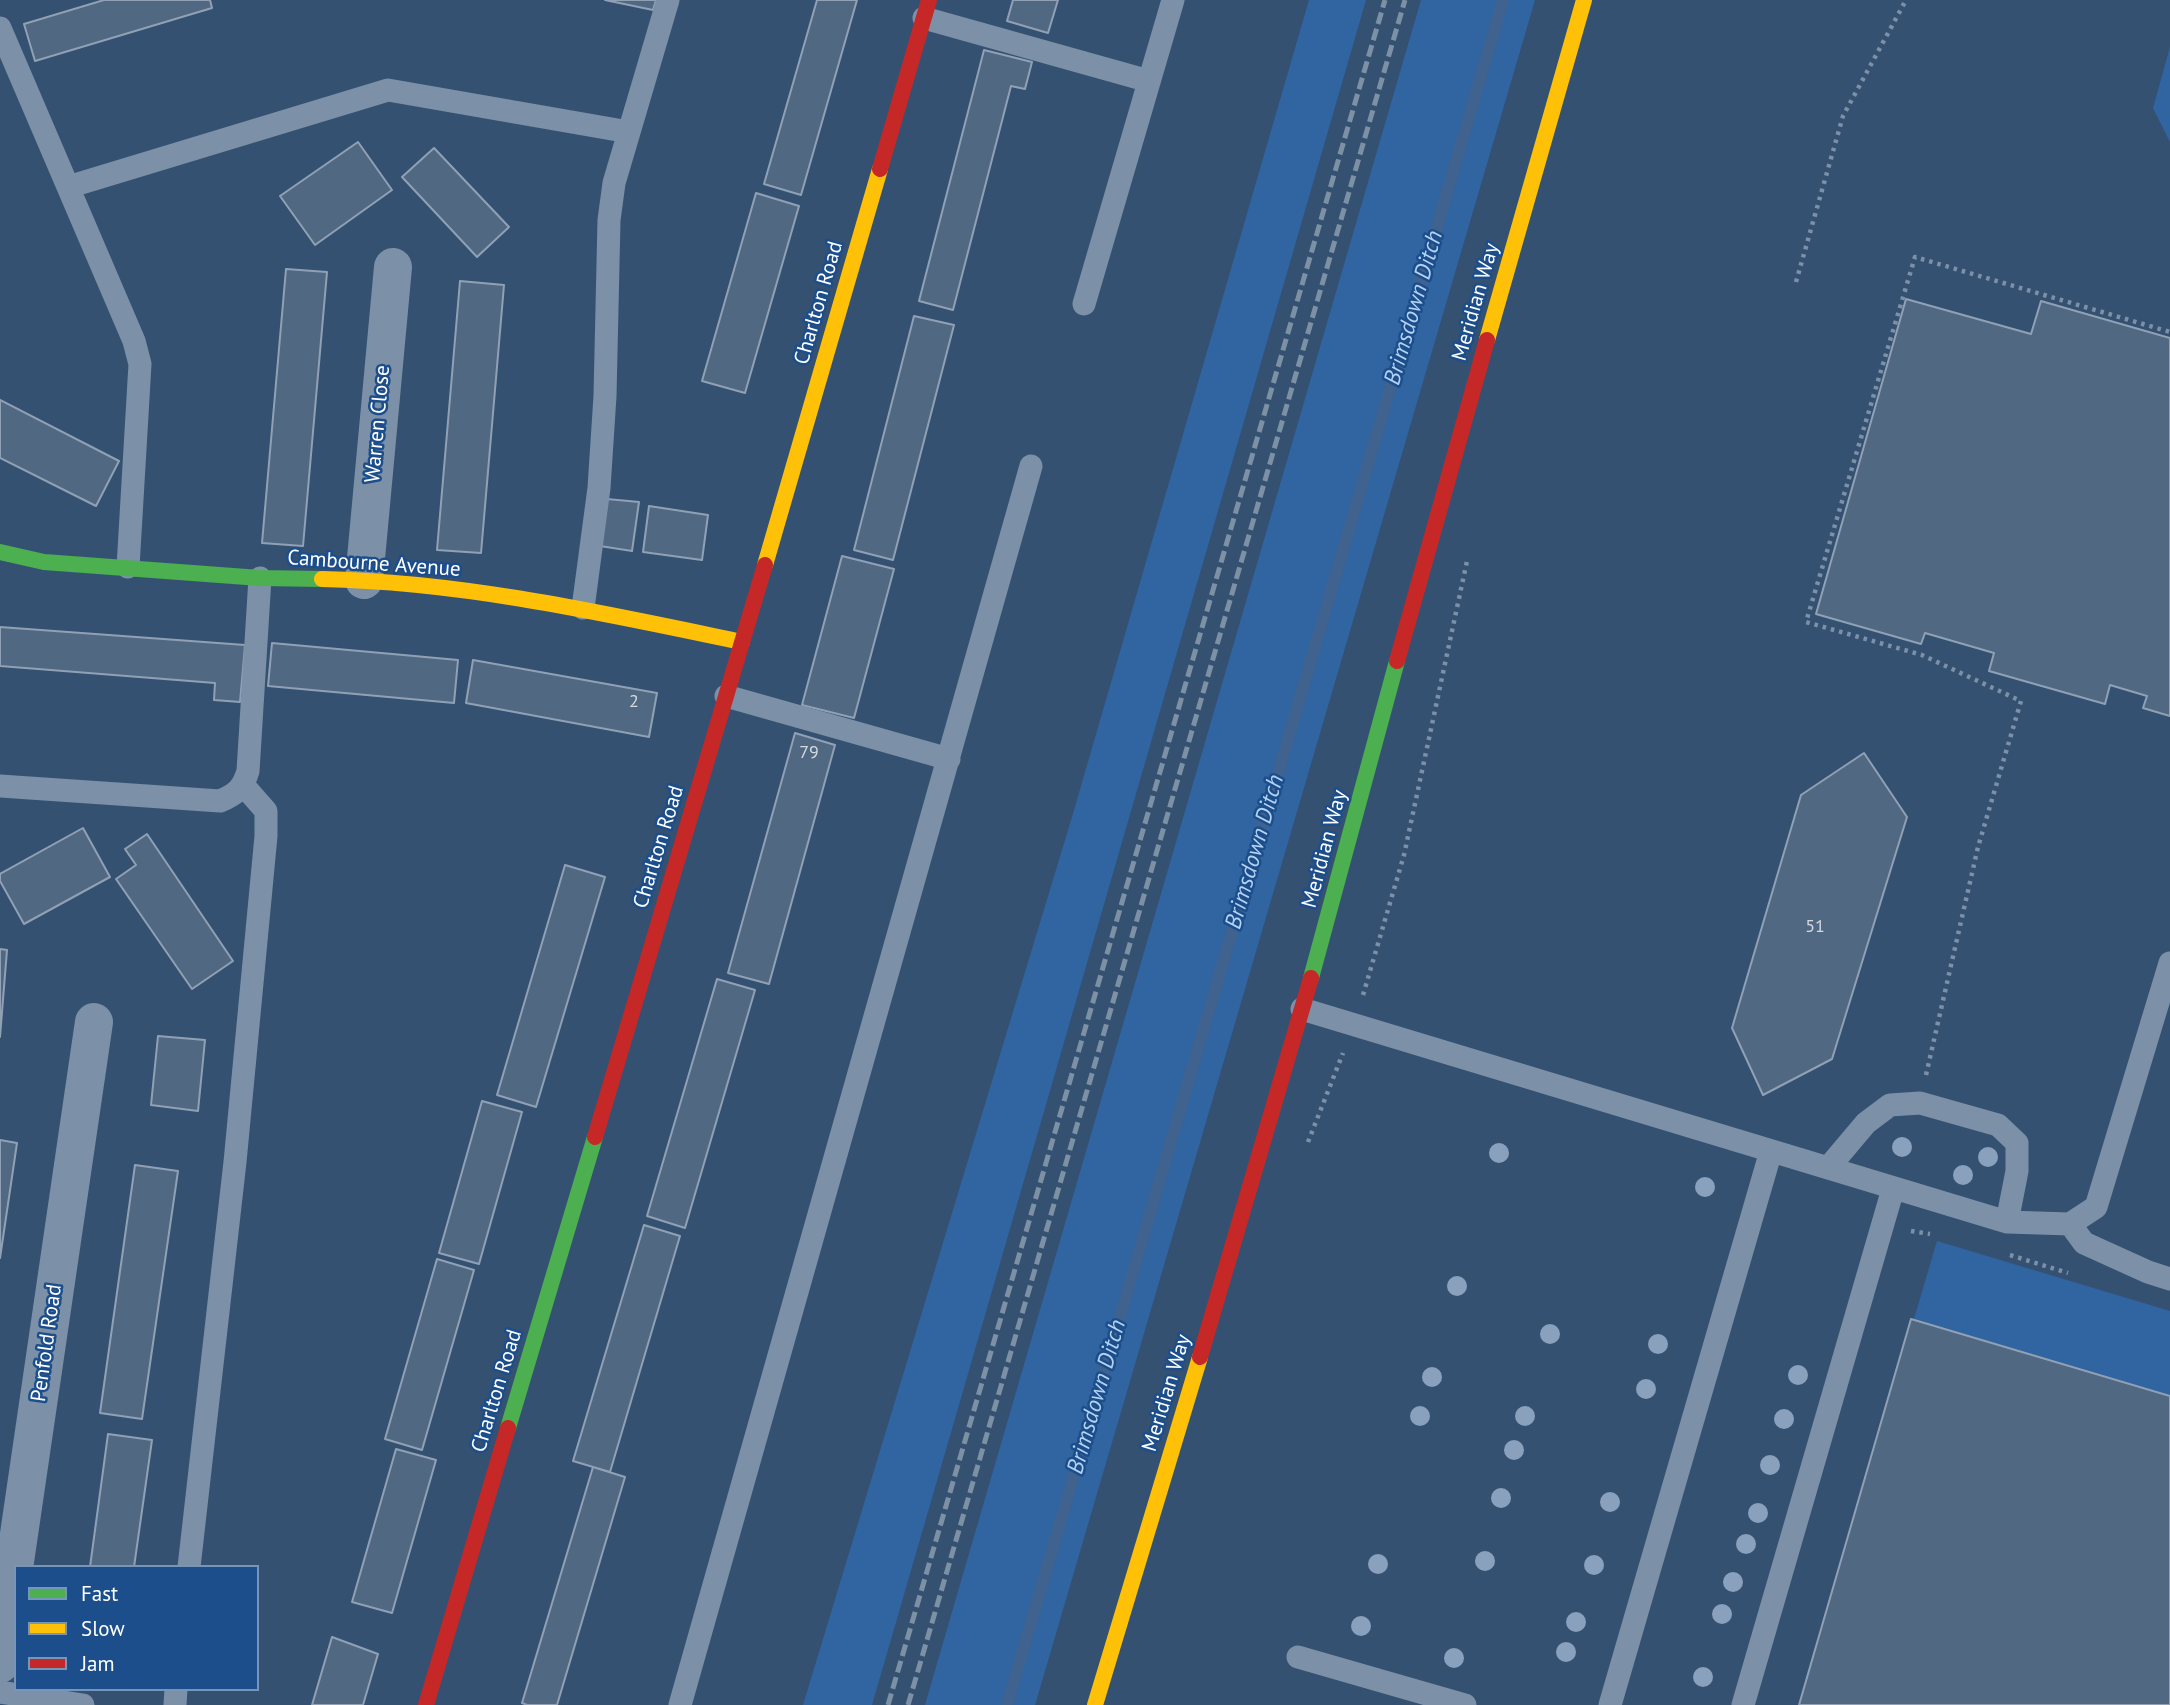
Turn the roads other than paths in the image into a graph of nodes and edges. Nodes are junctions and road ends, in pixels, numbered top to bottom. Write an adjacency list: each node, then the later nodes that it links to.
1 (668, 0): 7 (lane)
2 (1173, 0): 6 (lane)
3 (1584, 0): 23 (street, Meridian Way)
4 (926, 9): 6 (lane); 17 (street, Charlton Road)
5 (0, 28): 8 (lane)
6 (1149, 81): 10 (lane)
7 (629, 132): 8 (lane); 16 (lane)
8 (68, 187): 13 (lane)
9 (393, 267): 15 (street, Warren Close)
10 (1084, 304)
11 (1031, 466): 19 (lane)
12 (0, 552): 13 (street, Cambourne Avenue)
13 (128, 567): 14 (street, Cambourne Avenue)
14 (260, 578): 15 (street, Cambourne Avenue); 21 (lane)
15 (364, 580): 16 (street, Cambourne Avenue)
16 (583, 607): 17 (street, Cambourne Avenue)
17 (742, 642): 18 (street, Charlton Road)
18 (726, 696): 19 (lane); 38 (street, Charlton Road)
19 (949, 759): 39 (lane)
20 (0, 786): 21 (lane)
21 (244, 786): 32 (lane)
22 (2170, 962): 29 (lane)
23 (1302, 1010): 25 (lane); 40 (street, Meridian Way)
24 (94, 1022): 31 (street, Penfold Road)
25 (1771, 1151): 26 (lane); 42 (lane)
26 (1828, 1168): 27 (lane); 28 (lane)
27 (1894, 1189): 28 (lane); 43 (lane)
28 (2007, 1222): 29 (lane)
29 (2070, 1224): 30 (lane)
30 (2170, 1279)
31 (14, 1565)
32 (189, 1565)
33 (14, 1568): 35 (street, Penfold Road)
34 (1298, 1657): 41 (lane)
35 (0, 1664)
36 (0, 1692): 37 (lane)
37 (83, 1705)
38 (426, 1705)
39 (680, 1705)
40 (1094, 1705)
41 (1465, 1705)
42 (1610, 1705)
43 (1743, 1705)

